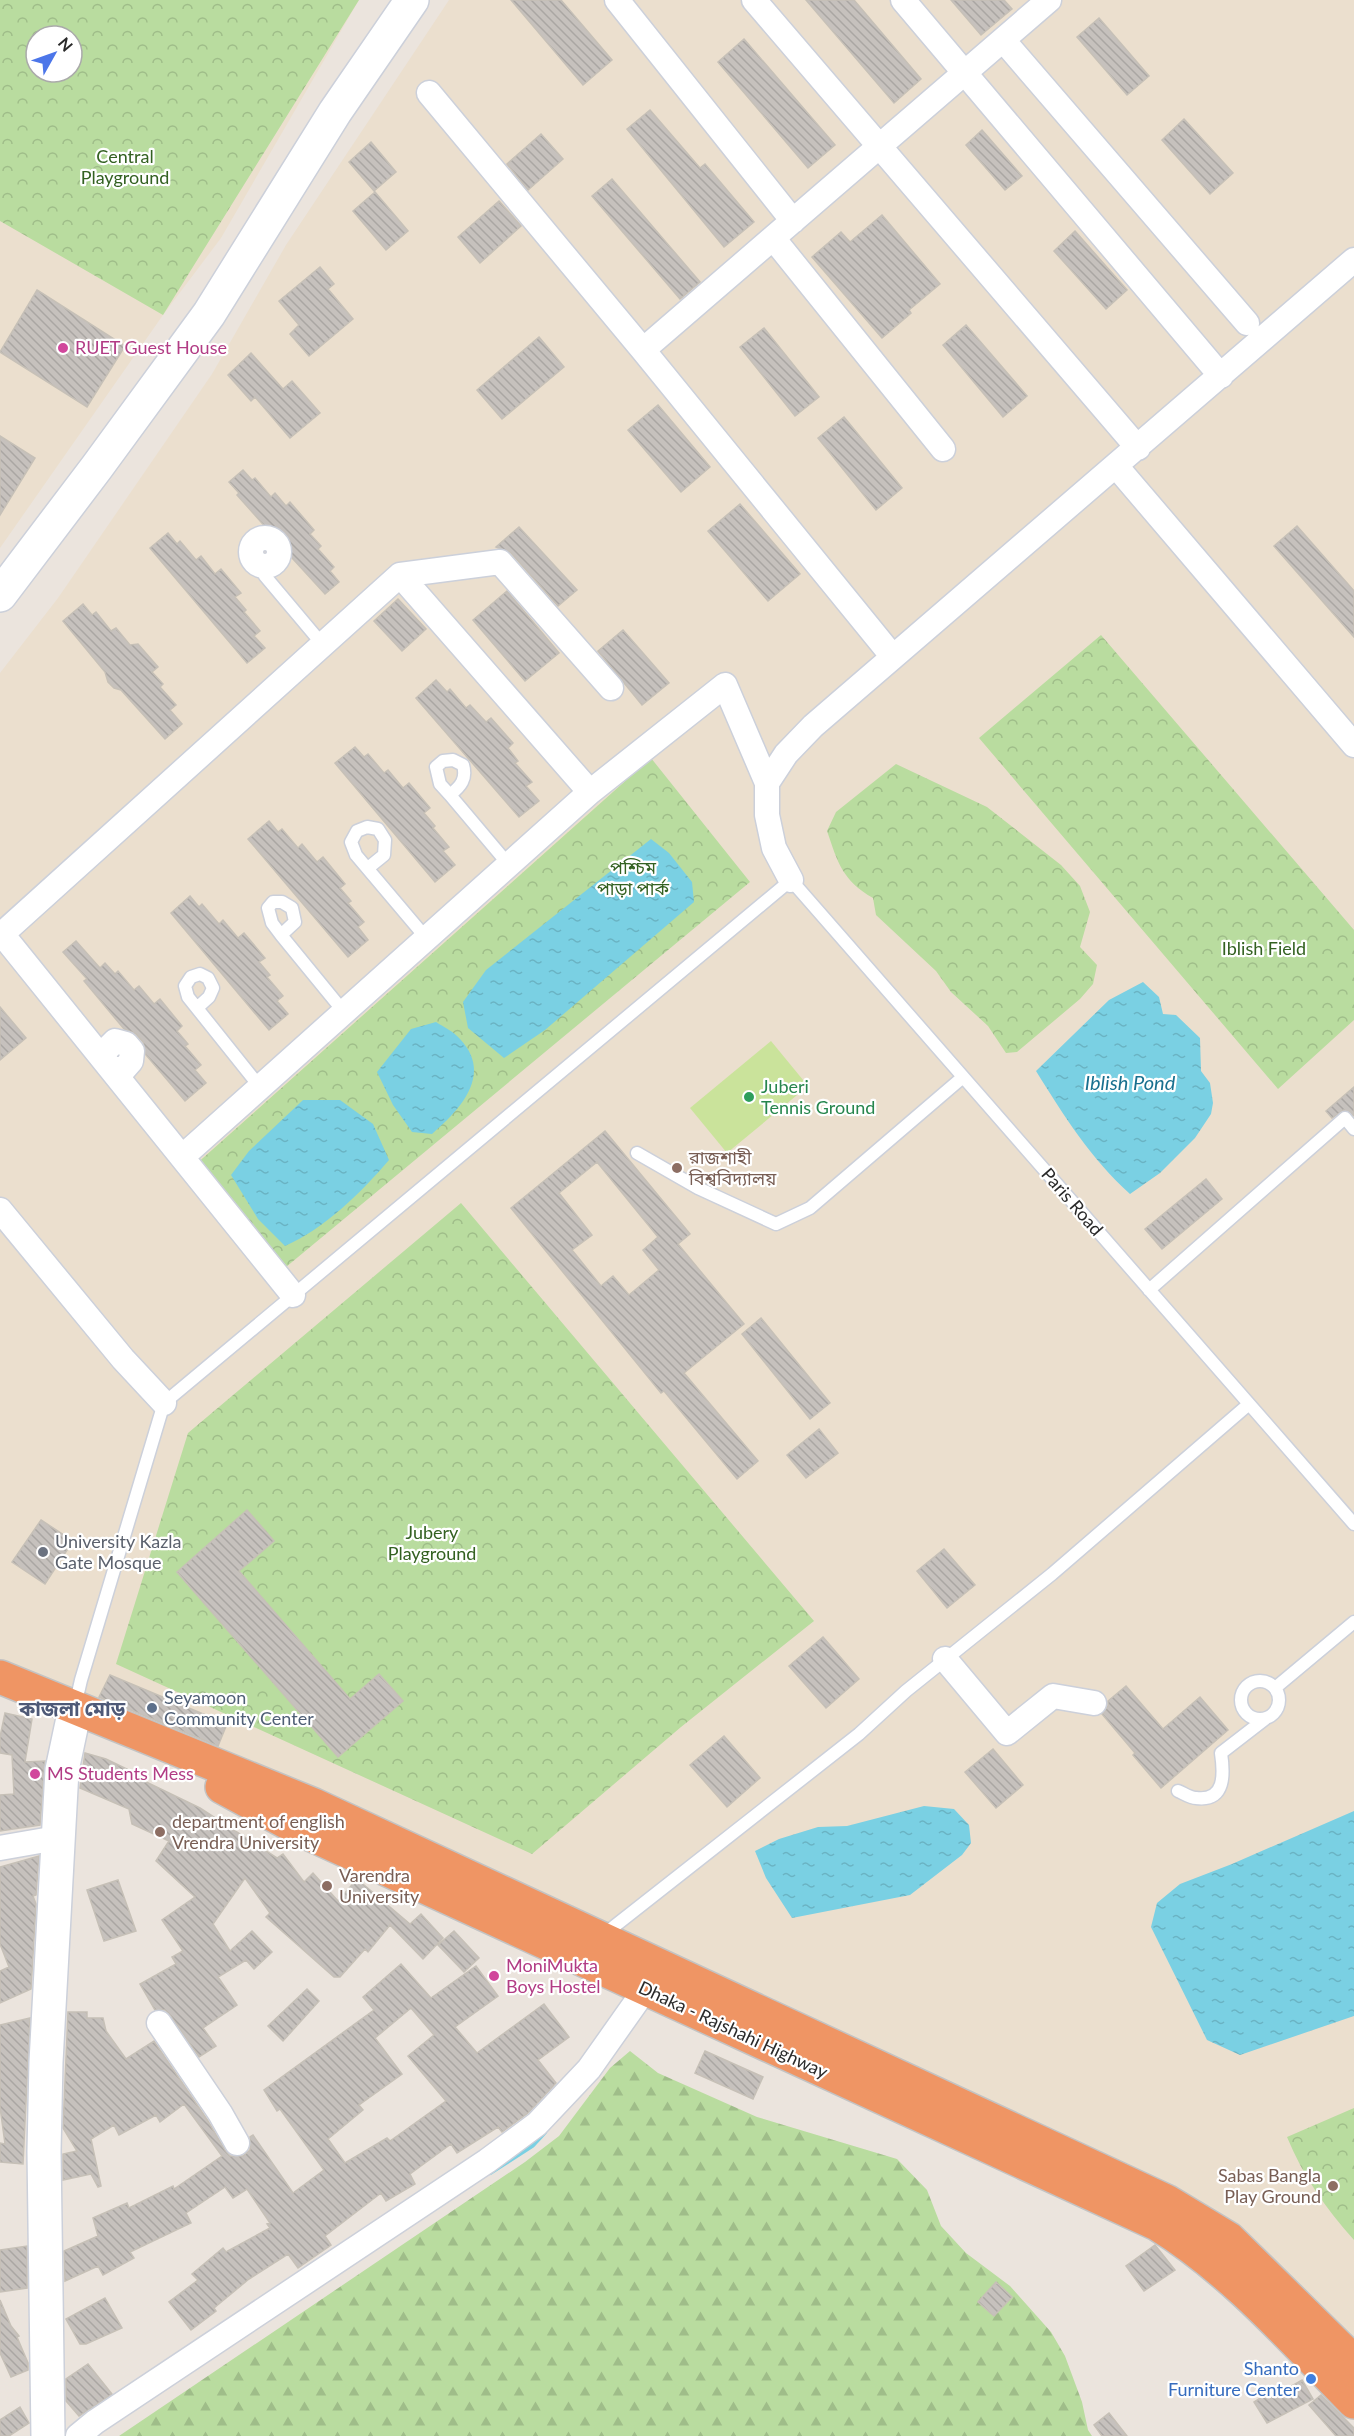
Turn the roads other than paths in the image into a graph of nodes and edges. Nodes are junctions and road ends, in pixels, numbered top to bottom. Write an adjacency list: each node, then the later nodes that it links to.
1 (386, 0): 20 (main road)
2 (412, 0): 23 (main road)
3 (617, 0): 11 (street)
4 (754, 0): 10 (street)
5 (903, 0): 8 (street)
6 (1049, 0): 7 (street)
7 (1003, 40): 8 (street); 14 (street)
8 (965, 72): 10 (street); 16 (street)
9 (429, 93): 15 (street)
10 (879, 146): 11 (street); 17 (street)
11 (793, 221): 12 (street)
12 (773, 238): 15 (street); 18 (street)
13 (1354, 260): 16 (street)
14 (1247, 323)
15 (643, 350): 25 (street)
16 (1221, 376): 17 (street)
17 (1138, 448): 19 (street)
18 (943, 449)
19 (1116, 466): 25 (street); 27 (street)
20 (0, 561)
21 (263, 566): 24 (lane)
22 (400, 575): 24 (street); 26 (street); 29 (street)
23 (0, 595)
24 (323, 645): 42 (street)
25 (893, 657): 28 (street)
26 (611, 688)
27 (1354, 745)
28 (767, 783): 29 (street); 33 (street)
29 (590, 792): 31 (street)
30 (450, 795): 31 (lane)
31 (509, 865): 35 (street)
32 (368, 868): 35 (lane)
33 (791, 880): 38 (lane, Paris Road); 45 (lane)
34 (281, 935): 37 (lane)
35 (427, 939): 37 (street)
36 (198, 1007): 39 (lane)
37 (344, 1012): 39 (street)
38 (963, 1077): 41 (lane); 44 (lane, Paris Road)
39 (260, 1087): 42 (street)
40 (1354, 1129): 44 (lane)
41 (637, 1153)
42 (182, 1157): 45 (street)
43 (0, 1210): 46 (street)
44 (1149, 1290): 47 (lane, Paris Road)
45 (293, 1295): 46 (lane)
46 (164, 1403): 54 (lane)
47 (1250, 1404): 48 (lane, Paris Road); 50 (lane)
48 (1354, 1524)
49 (1354, 1622): 52 (lane)
50 (945, 1659): 53 (street); 59 (lane)
51 (0, 1677): 54 (highway, Dhaka - Rajshahi Highway)
52 (1275, 1688): 55 (lane); 55 (lane)
53 (1094, 1703)
54 (75, 1709): 57 (main road); 59 (highway, Dhaka - Rajshahi Highway); 60 (highway, Dhaka - Rajshahi Highway)
55 (1265, 1719): 56 (lane)
56 (1178, 1791)
57 (57, 1838): 58 (street); 65 (main road)
58 (0, 1848)
59 (602, 1937): 60 (highway, Dhaka - Rajshahi Highway)
60 (653, 1977): 63 (highway, Dhaka - Rajshahi Highway); 64 (highway, Dhaka - Rajshahi Highway); 66 (street)
61 (159, 2023): 62 (street)
62 (237, 2143)
63 (1354, 2362)
64 (1354, 2402)
65 (48, 2436)
66 (78, 2436)

